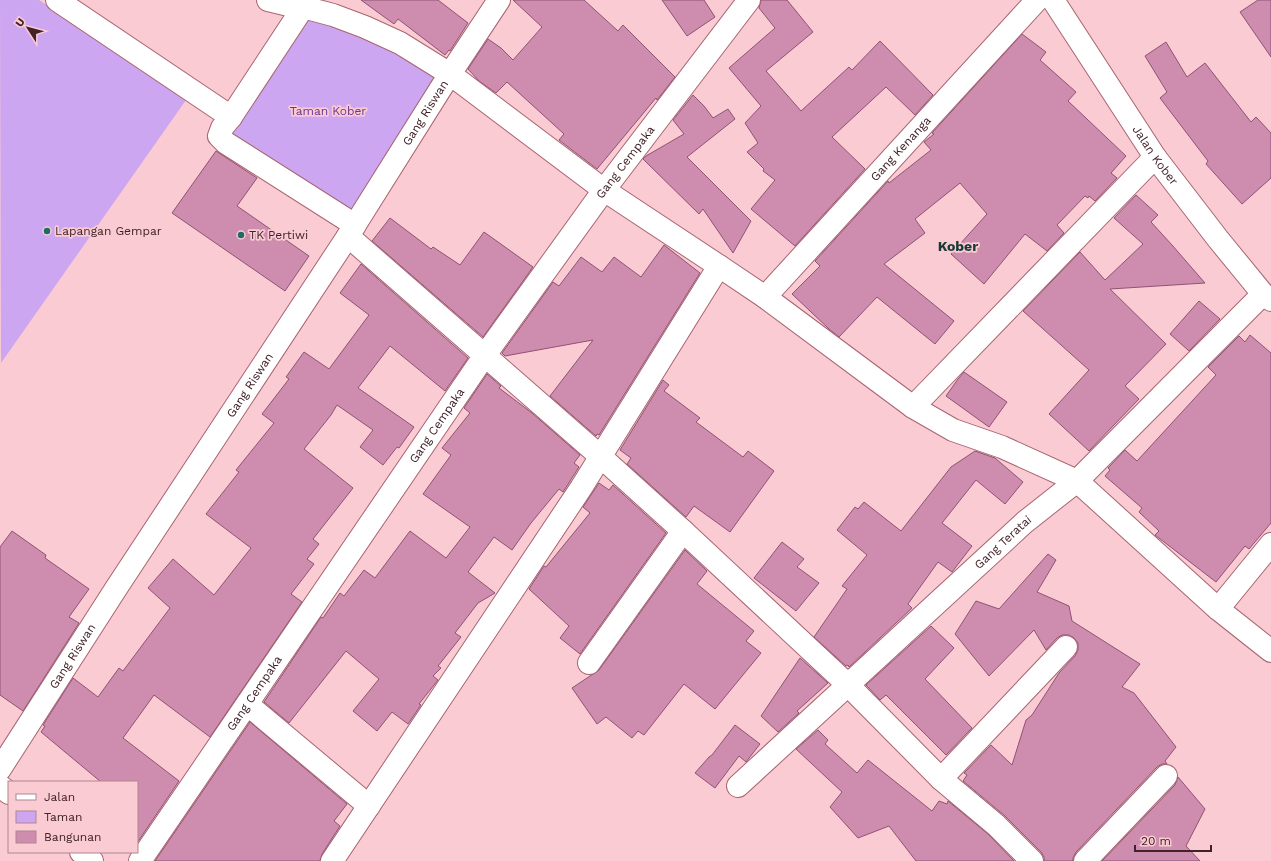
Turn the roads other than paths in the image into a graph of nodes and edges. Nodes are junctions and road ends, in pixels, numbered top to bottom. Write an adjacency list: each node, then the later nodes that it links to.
1 (57, 0): 9 (street)
2 (268, 0): 7 (street)
3 (499, 0): 8 (street, Gang Riswan)
4 (749, 0): 11 (street, Gang Cempaka)
5 (1037, 0): 14 (street, Gang Kenanga)
6 (1054, 0): 10 (street, Jalan Kober)
7 (306, 4): 8 (street); 9 (street)
8 (450, 74): 11 (street); 12 (street, Gang Riswan)
9 (231, 117): 12 (street)
10 (1155, 157): 15 (street, Jalan Kober); 17 (street)
11 (604, 190): 13 (street); 16 (street, Gang Cempaka)
12 (351, 230): 16 (street); 28 (street, Gang Riswan)
13 (719, 266): 14 (street); 18 (street)
14 (765, 297): 17 (street)
15 (1267, 297): 19 (street, Gang Teratai)
16 (484, 355): 18 (street); 27 (street, Gang Cempaka)
17 (913, 407): 19 (street)
18 (600, 456): 20 (street); 34 (street)
19 (1077, 481): 22 (street); 26 (street, Gang Teratai)
20 (683, 531): 25 (street); 26 (street)
21 (1271, 544): 22 (street)
22 (1218, 609): 24 (street)
23 (1066, 647): 30 (street)
24 (1271, 651)
25 (589, 664)
26 (847, 684): 30 (street); 32 (street, Gang Teratai)
27 (247, 704): 34 (street); 37 (street, Gang Cempaka)
28 (2, 762)
29 (1166, 776): 40 (street)
30 (941, 779): 39 (street)
31 (0, 786): 33 (street)
32 (738, 786)
33 (8, 792)
34 (369, 806): 38 (street)
35 (82, 853): 36 (street)
36 (92, 861)
37 (140, 861)
38 (332, 861)
39 (1032, 861)
40 (1085, 861)

